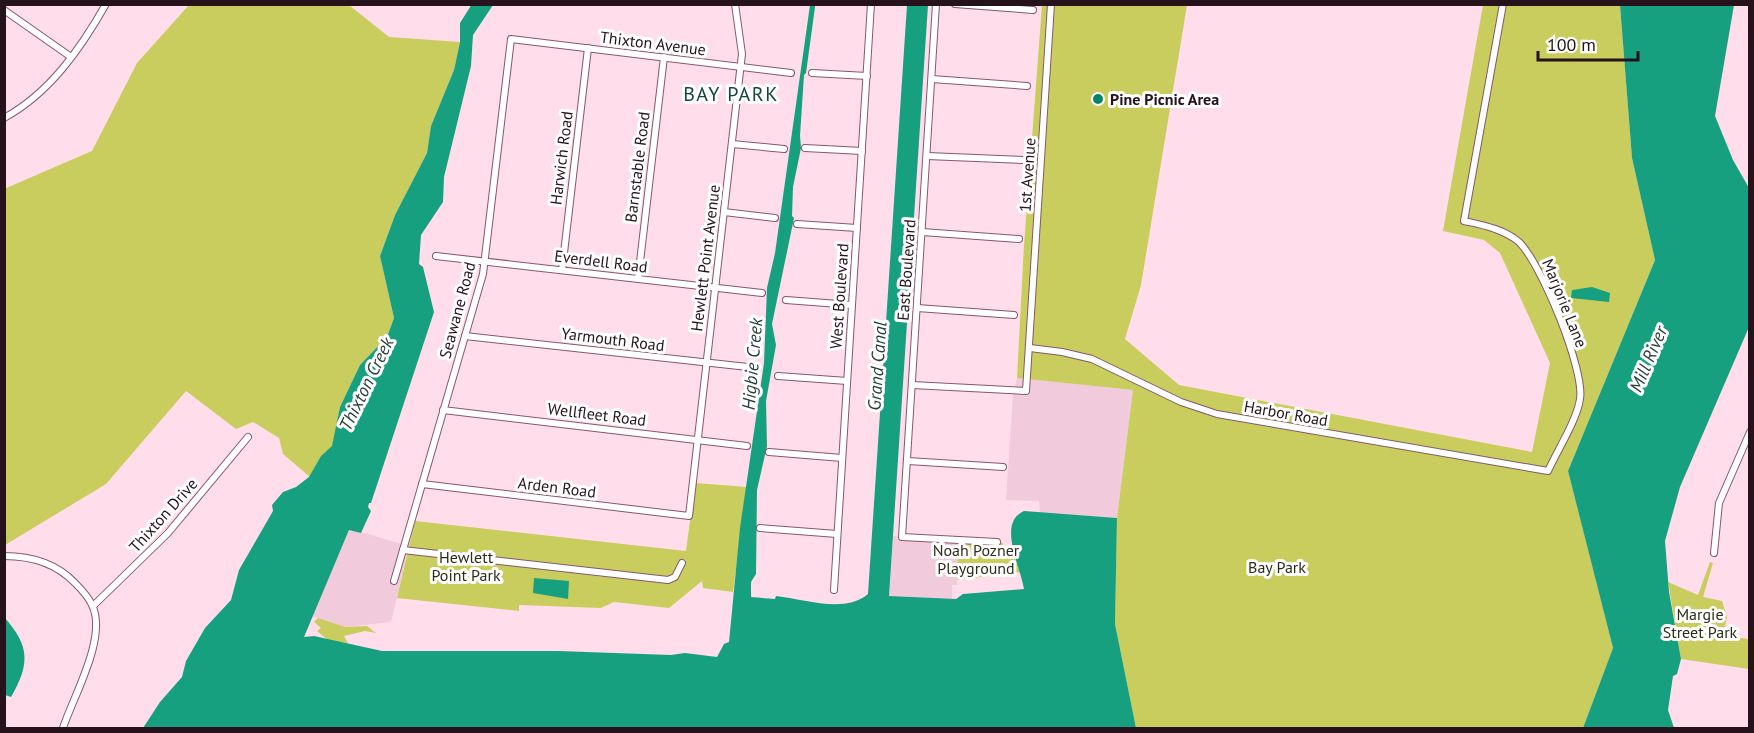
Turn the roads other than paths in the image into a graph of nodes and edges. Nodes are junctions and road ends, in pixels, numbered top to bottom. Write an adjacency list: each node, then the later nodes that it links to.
1 (106, 4): 12 (street)
2 (735, 4): 14 (street, Hewlett Point Avenue)
3 (871, 4): 17 (street, West Boulevard)
4 (936, 4): 18 (street, East Boulevard)
5 (955, 4): 9 (street)
6 (1051, 4): 44 (street, 1st Avenue)
7 (1503, 4): 60 (street, Marjorie Lane)
8 (4, 10): 12 (street)
9 (1033, 10)
10 (512, 39): 11 (street, Thixton Avenue); 34 (street, Seawane Road)
11 (588, 48): 13 (street, Thixton Avenue); 35 (street, Harwich Road)
12 (71, 57): 20 (street)
13 (664, 57): 14 (street, Thixton Avenue); 36 (street, Barnstable Road)
14 (740, 66): 15 (street, Thixton Avenue); 21 (street, Hewlett Point Avenue)
15 (791, 73)
16 (812, 73): 17 (street)
17 (867, 76): 24 (street, West Boulevard)
18 (932, 80): 19 (street); 25 (street, East Boulevard)
19 (1027, 86)
20 (4, 118)
21 (732, 144): 23 (street); 27 (street, Hewlett Point Avenue)
22 (805, 148): 24 (street)
23 (784, 149)
24 (862, 151): 30 (street, West Boulevard)
25 (927, 156): 26 (street); 31 (street, East Boulevard)
26 (1024, 160)
27 (724, 212): 28 (street); 37 (street, Hewlett Point Avenue)
28 (775, 218)
29 (797, 224): 30 (street)
30 (857, 228): 40 (street, West Boulevard)
31 (922, 232): 32 (street); 41 (street, East Boulevard)
32 (1019, 238)
33 (436, 256): 34 (street, Everdell Road)
34 (484, 261): 35 (street, Everdell Road); 43 (street, Seawane Road)
35 (562, 270): 36 (street, Everdell Road)
36 (638, 279): 37 (street, Everdell Road)
37 (715, 288): 38 (street, Everdell Road); 45 (street, Hewlett Point Avenue)
38 (762, 293)
39 (786, 300): 40 (street)
40 (852, 304): 48 (street, West Boulevard)
41 (917, 308): 42 (street); 49 (street, East Boulevard)
42 (1014, 315)
43 (465, 336): 45 (street, Yarmouth Road); 50 (street, Seawane Road)
44 (1030, 348): 49 (street, 1st Avenue); 60 (street, Harbor Road)
45 (706, 364): 46 (street, Yarmouth Road); 53 (street, Hewlett Point Avenue)
46 (757, 368)
47 (778, 376): 48 (street)
48 (847, 381): 57 (street, West Boulevard)
49 (912, 385): 58 (street, East Boulevard)
50 (443, 410): 53 (street, Wellfleet Road); 61 (street, Seawane Road)
51 (1749, 432): 54 (street)
52 (248, 437): 72 (street, Thixton Drive)
53 (697, 440): 55 (street, Wellfleet Road); 62 (street, Hewlett Point Avenue)
54 (1748, 441): 67 (street)
55 (747, 446)
56 (769, 452): 57 (street)
57 (842, 458): 64 (street, West Boulevard)
58 (908, 461): 59 (street); 65 (street, East Boulevard)
59 (1004, 467)
60 (1548, 471)
61 (422, 484): 62 (street, Arden Road); 66 (street, Seawane Road)
62 (689, 516)
63 (760, 528): 64 (street)
64 (837, 534): 71 (street, West Boulevard)
65 (997, 542)
66 (403, 550): 69 (street); 70 (street, Seawane Road)
67 (1714, 553)
68 (4, 556): 72 (street)
69 (682, 563)
70 (394, 581)
71 (834, 590)
72 (93, 606): 73 (street)
73 (63, 729)

